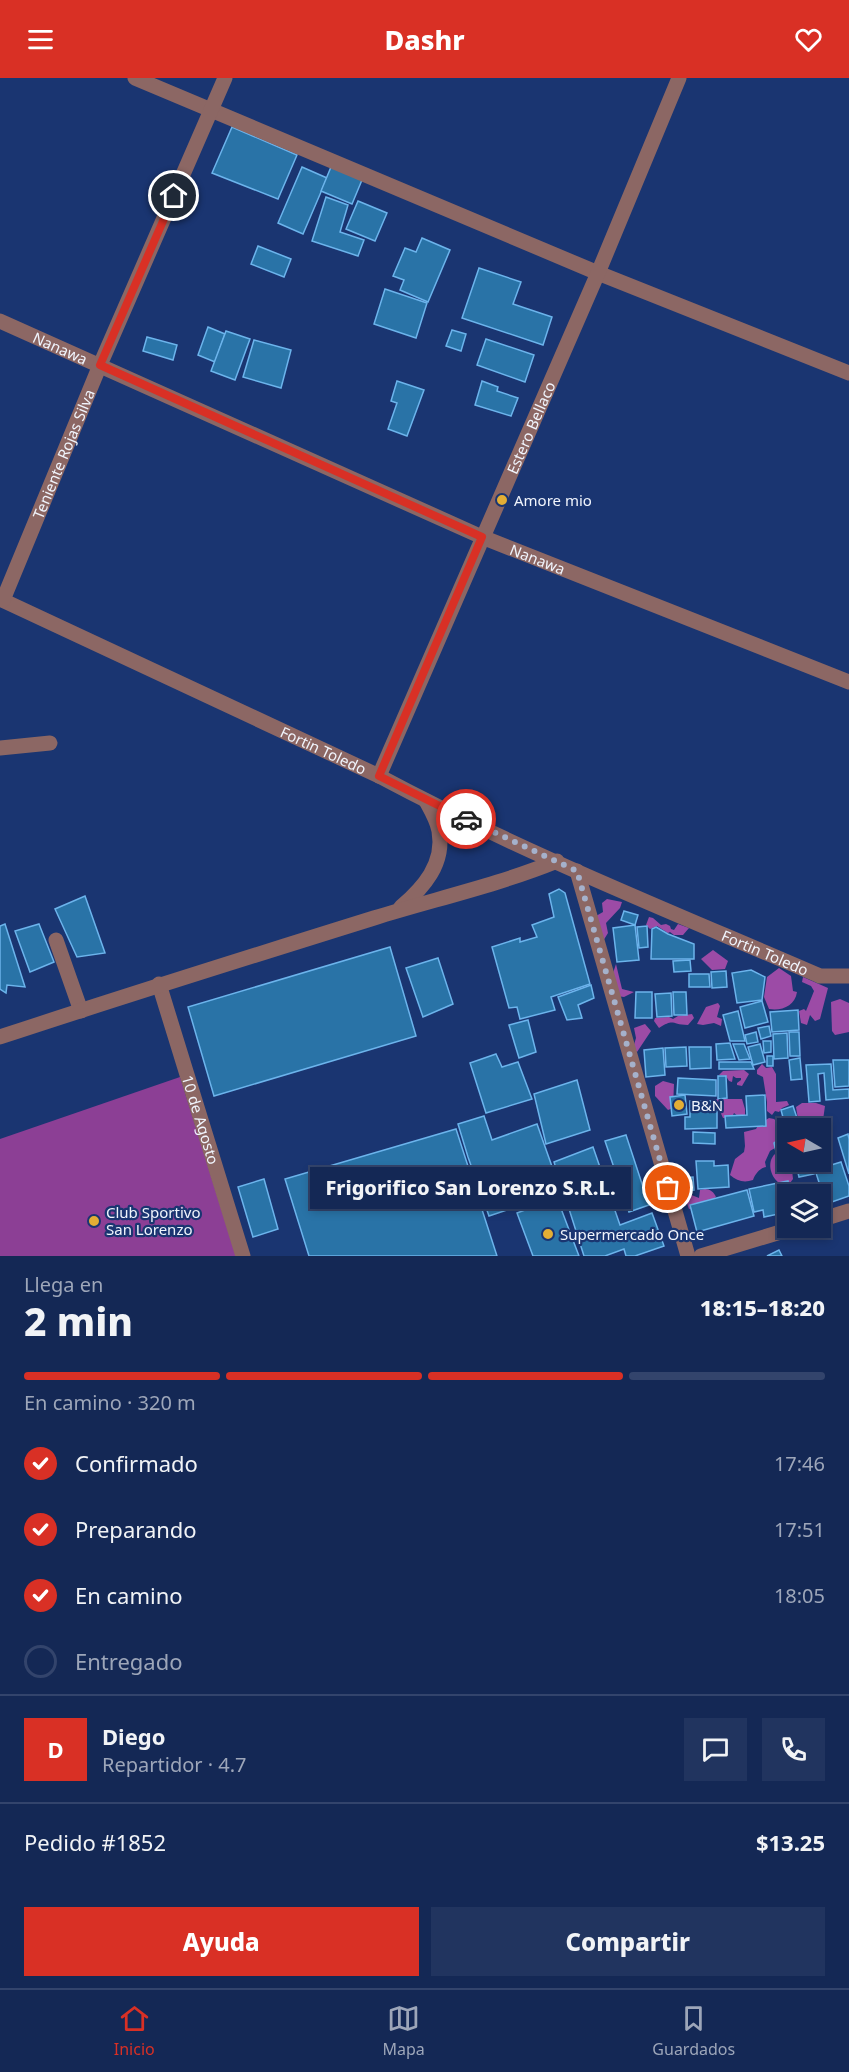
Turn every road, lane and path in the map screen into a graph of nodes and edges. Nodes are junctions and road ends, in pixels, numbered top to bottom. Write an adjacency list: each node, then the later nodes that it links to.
1 (135, 78): 4 (street)
2 (225, 78): 4 (street, Teniente Rojas Silva)
3 (679, 78): 5 (street, Estero Bellaco)
4 (211, 111): 5 (street); 7 (street, Teniente Rojas Silva)
5 (598, 273): 8 (street); 9 (street, Estero Bellaco)
6 (0, 321): 7 (street, Nanawa)
7 (100, 365): 9 (street, Nanawa); 10 (street, Teniente Rojas Silva)
8 (849, 373)
9 (482, 537): 11 (street, Nanawa); 14 (street, Estero Bellaco)
10 (1, 599): 14 (street, Fortin Toledo)
11 (849, 682)
12 (50, 743): 13 (street)
13 (0, 748)
14 (379, 776): 15 (street, Fortin Toledo)
15 (426, 801): 16 (street, Fortin Toledo); 18 (street)
16 (557, 861): 17 (street, Fortin Toledo); 18 (street)
17 (577, 871): 20 (street, Fortin Toledo); 28 (street)
18 (396, 911): 21 (street)
19 (56, 940): 22 (street)
20 (849, 976)
21 (159, 984): 22 (street); 27 (street, 10 de Agosto)
22 (81, 1011): 23 (street)
23 (0, 1038)
24 (849, 1211): 25 (street)
25 (831, 1217)
26 (777, 1233): 29 (street)
27 (243, 1256)
28 (687, 1256)
29 (701, 1256)

